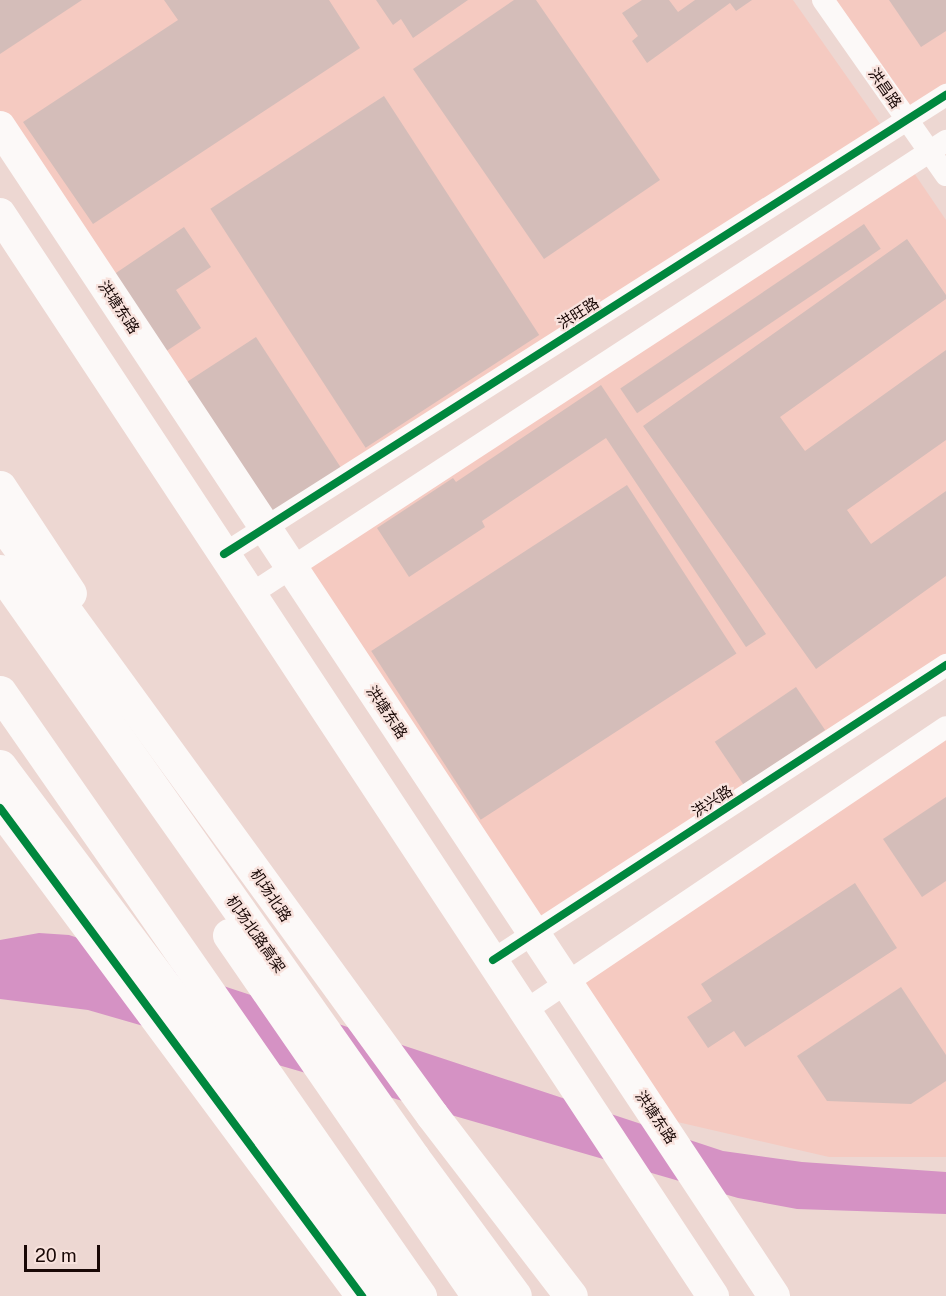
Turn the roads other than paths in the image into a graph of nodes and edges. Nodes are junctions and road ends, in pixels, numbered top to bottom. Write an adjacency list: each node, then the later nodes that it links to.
1 (823, 0): 3 (street, 洪昌路)
2 (946, 95): 3 (street, 洪旺路)
3 (907, 120): 5 (street, 洪昌路); 10 (street, 洪旺路)
4 (0, 127): 10 (main road, 洪塘东路)
5 (938, 146): 6 (street, 洪昌路); 12 (street)
6 (946, 175)
7 (0, 214): 11 (main road)
8 (0, 487): 30 (main road, 机场北路)
9 (0, 521): 31 (main road)
10 (265, 527): 11 (street, 洪旺路); 12 (main road, 洪塘东路)
11 (224, 554): 14 (main road)
12 (291, 567): 14 (street); 21 (main road, 洪塘东路)
13 (0, 571): 29 (main road, 机场北路高架)
14 (251, 594): 22 (main road)
15 (0, 603): 28 (main road, 机场北路高架)
16 (946, 665): 21 (street, 洪兴路)
17 (0, 692): 27 (main road)
18 (946, 728): 23 (street)
19 (0, 766): 26 (main road)
20 (0, 808): 25 (main road)
21 (534, 934): 22 (street, 洪兴路); 23 (main road, 洪塘东路)
22 (493, 960): 24 (main road)
23 (567, 982): 24 (street); 33 (main road, 洪塘东路)
24 (526, 1010): 32 (main road)
25 (362, 1296)
26 (397, 1296)
27 (420, 1296)
28 (478, 1296)
29 (514, 1296)
30 (552, 1296)
31 (571, 1296)
32 (713, 1296)
33 (774, 1296)

